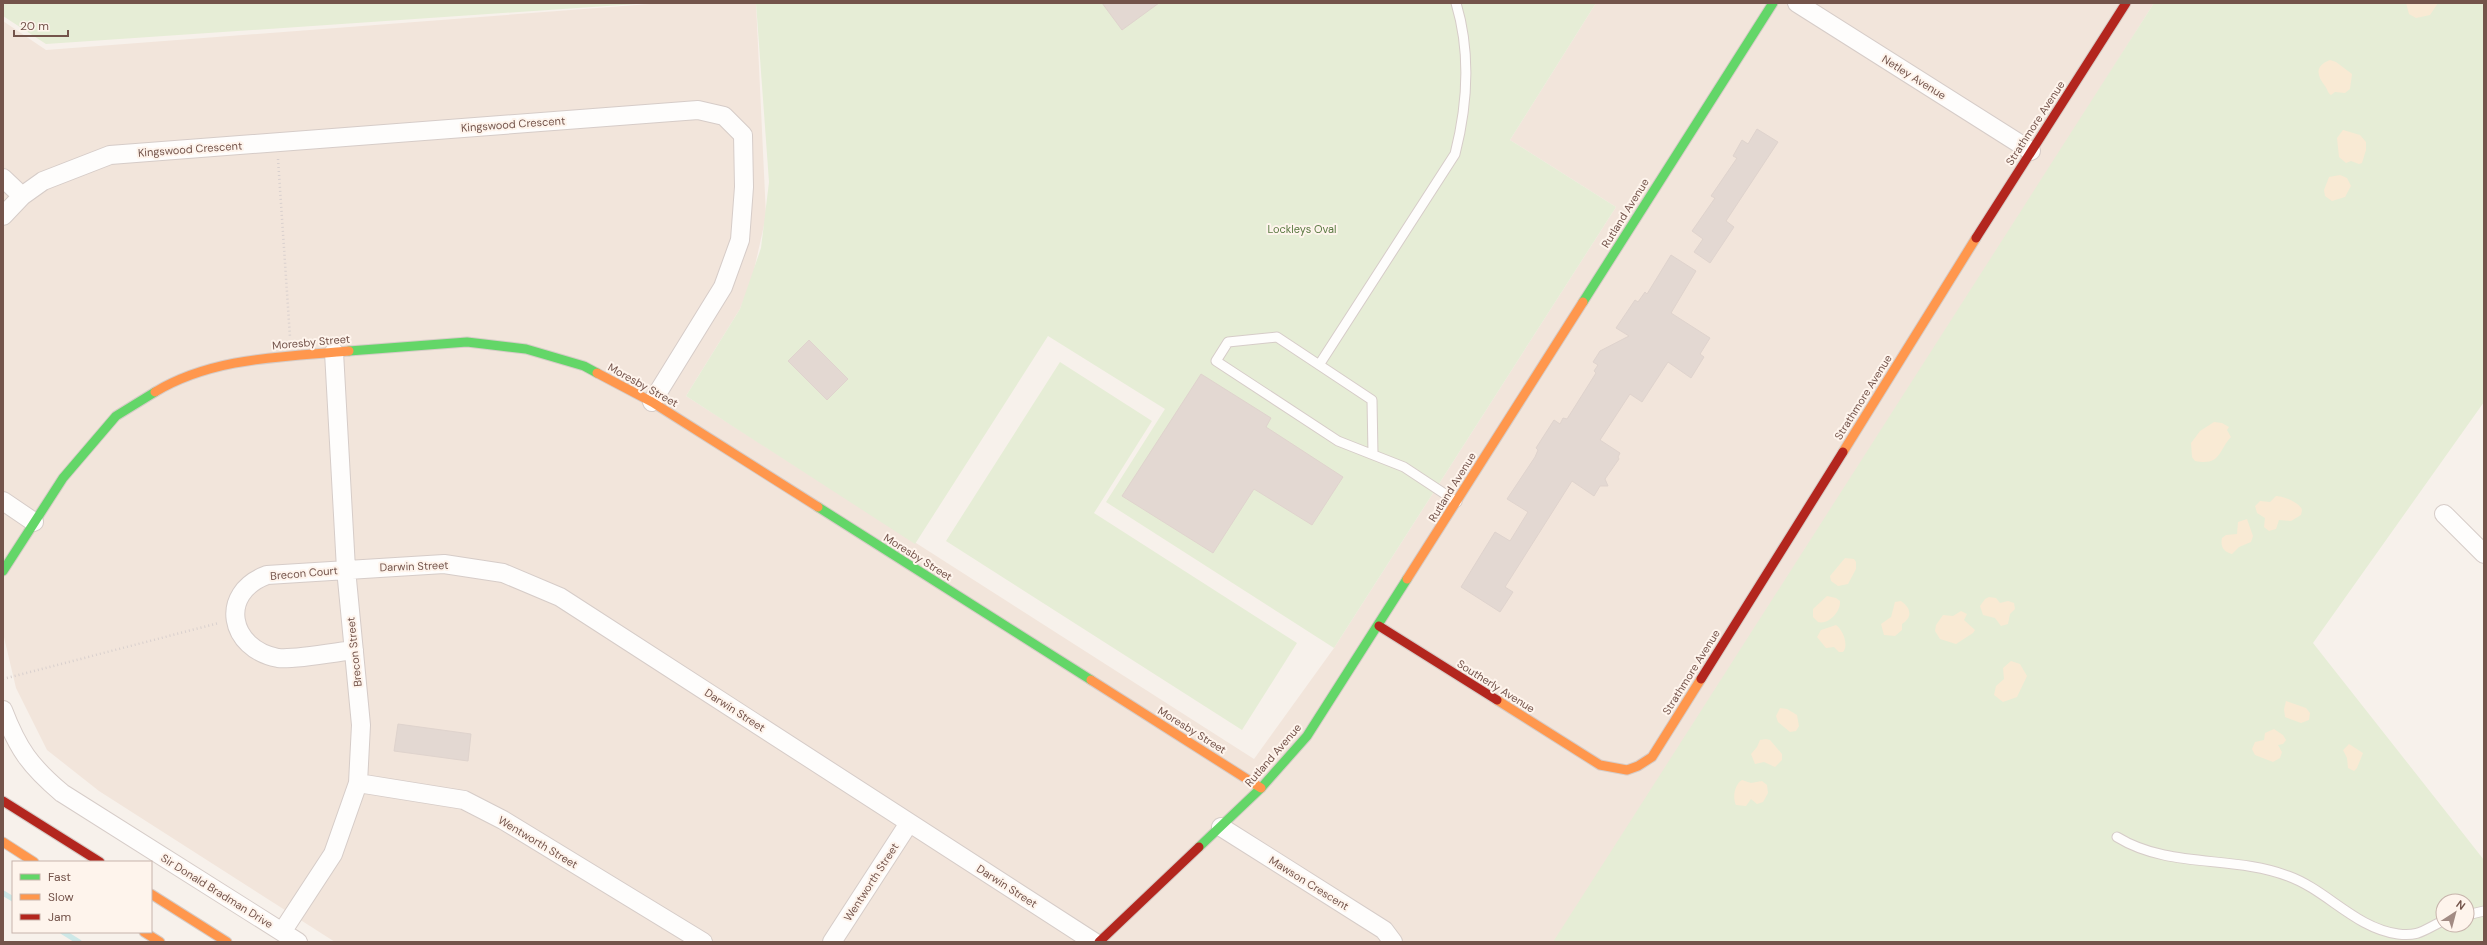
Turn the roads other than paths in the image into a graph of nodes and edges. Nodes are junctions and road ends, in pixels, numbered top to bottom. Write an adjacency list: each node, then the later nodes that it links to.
1 (1456, 3): 10 (lane)
2 (1773, 3): 14 (street, Rutland Avenue)
3 (1797, 3): 5 (street, Netley Avenue)
4 (2126, 3): 5 (street, Strathmore Avenue)
5 (2031, 151): 23 (street, Strathmore Avenue)
6 (3, 178): 7 (street)
7 (22, 196): 8 (street, Kingswood Crescent); 11 (street, Kingswood Crescent)
8 (3, 216)
9 (334, 352): 11 (street, Moresby Street); 16 (street, Moresby Street); 18 (street, Brecon Street)
10 (1319, 365): 12 (lane); 12 (lane)
11 (652, 402): 25 (street, Moresby Street)
12 (1372, 454): 14 (lane)
13 (3, 501): 16 (street)
14 (1457, 502): 20 (street, Rutland Avenue)
15 (2444, 514): 17 (street)
16 (34, 522): 19 (street, Moresby Street)
17 (2484, 554)
18 (346, 569): 21 (street, Brecon Street); 21 (street, Brecon Court); 27 (street, Darwin Street)
19 (3, 571)
20 (1378, 626): 23 (street, Southerly Avenue); 25 (street, Rutland Avenue)
21 (354, 650): 24 (street, Brecon Street)
22 (3, 710): 35 (street, Sir Donald Bradman Drive)
23 (1600, 765)
24 (358, 783): 35 (street, Brecon Street); 40 (street, Wentworth Street)
25 (1261, 788): 28 (street, Rutland Avenue)
26 (3, 801): 32 (street)
27 (909, 823): 41 (street, Wentworth Street); 42 (street, Darwin Street)
28 (1221, 827): 43 (street, Rutland Avenue); 44 (street, Mawson Crescent)
29 (2117, 837): 34 (lane)
30 (3, 842): 31 (street)
31 (32, 861)
32 (98, 861)
33 (152, 895): 38 (street)
34 (2435, 925)
35 (282, 932): 39 (street, Sir Donald Bradman Drive)
36 (146, 933): 37 (street)
37 (160, 942)
38 (227, 942)
39 (298, 942)
40 (702, 942)
41 (832, 942)
42 (1094, 942)
43 (1099, 942)
44 (1393, 942)

